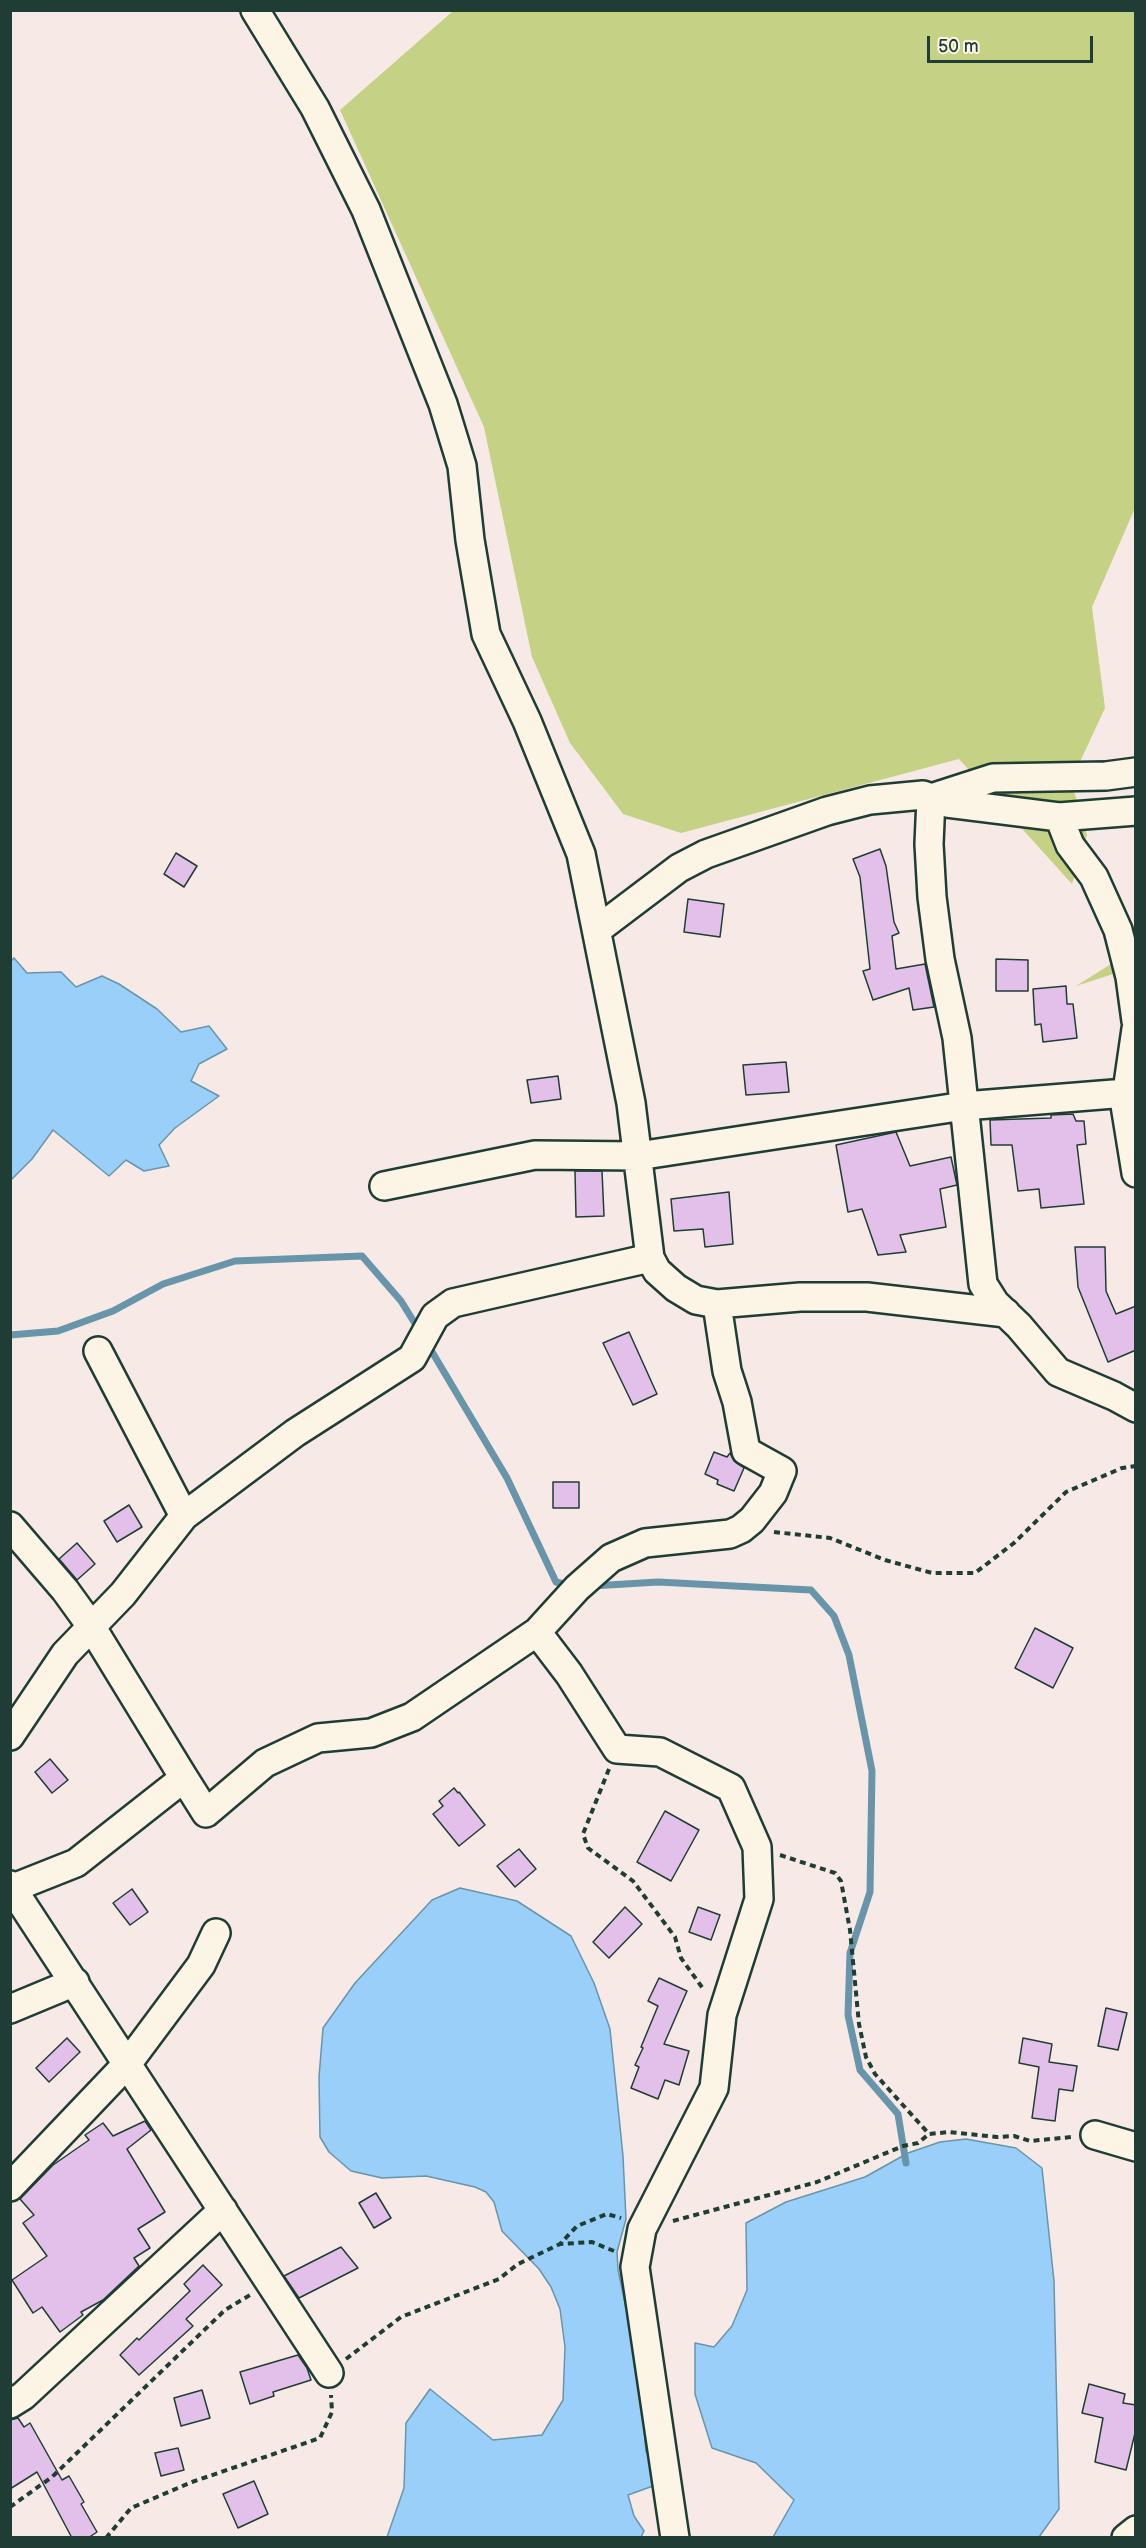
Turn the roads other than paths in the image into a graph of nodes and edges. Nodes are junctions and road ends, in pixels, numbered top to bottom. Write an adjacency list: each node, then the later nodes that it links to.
1 (255, 10): 6 (street)
2 (1136, 772): 3 (street)
3 (931, 798): 5 (street); 6 (street); 10 (street)
4 (1136, 811): 5 (street)
5 (1059, 817): 7 (street)
6 (597, 930): 11 (street)
7 (1136, 1021)
8 (1136, 1029): 9 (street)
9 (1126, 1093): 10 (street); 12 (street)
10 (964, 1106): 11 (street); 16 (street)
11 (638, 1156): 13 (street); 14 (street)
12 (1136, 1173)
13 (384, 1186)
14 (650, 1258): 15 (street); 19 (street)
15 (717, 1304): 16 (street); 22 (street)
16 (1006, 1313): 18 (street)
17 (98, 1351): 19 (street)
18 (1136, 1408)
19 (184, 1516): 21 (street)
20 (10, 1526): 21 (street)
21 (91, 1626): 23 (street); 24 (street)
22 (537, 1632): 24 (street); 37 (street)
23 (10, 1736)
24 (184, 1778): 25 (street)
25 (12, 1886): 27 (street)
26 (216, 1933): 29 (street)
27 (75, 1982): 28 (street); 29 (street)
28 (10, 2009)
29 (128, 2063): 32 (street); 33 (street)
30 (1095, 2135): 31 (street)
31 (1136, 2147)
32 (10, 2187)
33 (224, 2211): 34 (street); 35 (street)
34 (329, 2373)
35 (10, 2404)
36 (1136, 2530): 38 (street)
37 (675, 2538)
38 (1126, 2538)

